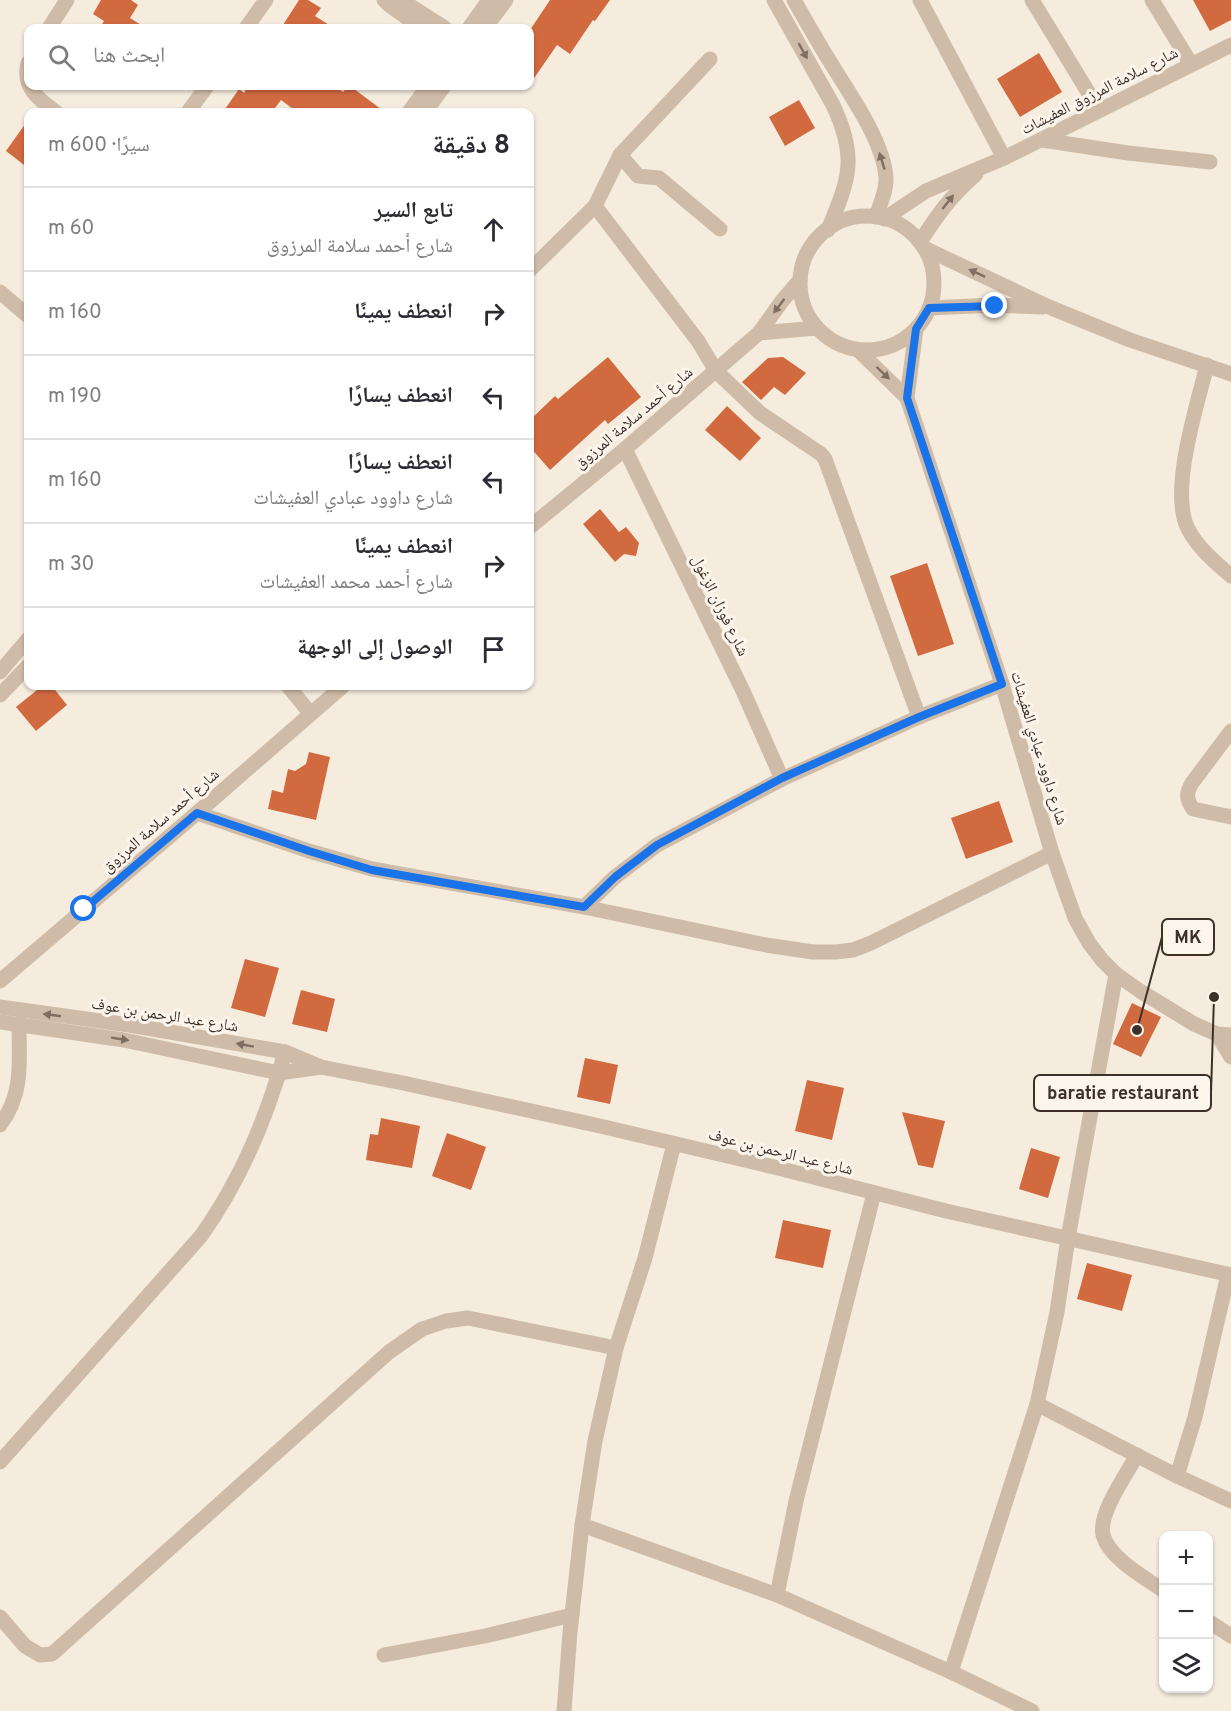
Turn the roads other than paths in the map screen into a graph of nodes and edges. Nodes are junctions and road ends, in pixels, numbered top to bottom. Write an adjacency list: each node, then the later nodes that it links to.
1 (68, 0): 12 (street)
2 (266, 0): 13 (street)
3 (384, 0): 14 (street)
4 (401, 0): 15 (street)
5 (489, 0): 16 (street)
6 (506, 0): 17 (street)
7 (774, 0): 38 (street, one-way to 38)
8 (794, 0): 36 (street, one-way to 8)
9 (920, 0): 32 (street)
10 (1032, 0): 29 (street)
11 (1152, 0): 20 (street)
12 (52, 24)
13 (249, 24)
14 (415, 24)
15 (439, 24)
16 (471, 24)
17 (488, 24)
18 (1231, 45): 20 (street, شارع سلامة المرزوق العفيشات)
19 (710, 59): 31 (street)
20 (1191, 64): 29 (street, شارع سلامة المرزوق العفيشات)
21 (30, 90): 25 (street)
22 (204, 90): 26 (street)
23 (425, 90): 27 (street)
24 (441, 90): 28 (street)
25 (50, 108)
26 (191, 108)
27 (412, 108)
28 (428, 108)
29 (1099, 110): 30 (street, شارع سلامة المرزوق العفيشات)
30 (1042, 140): 32 (street, شارع سلامة المرزوق العفيشات); 33 (street)
31 (620, 155): 35 (street); 37 (street)
32 (1004, 158): 34 (street, شارع سلامة المرزوق العفيشات)
33 (1210, 162)
34 (983, 168): 36 (street, شارع سلامة المرزوق العفيشات); 39 (street, شارع سلامة المرزوق العفيشات, one-way to 34)
35 (595, 206): 40 (street); 51 (street)
36 (880, 218): 38 (street); 39 (street)
37 (720, 229)
38 (828, 230): 41 (street)
39 (922, 245): 43 (street); 44 (street, one-way to 39)
40 (534, 266)
41 (800, 280): 46 (street); 48 (street, شارع أحمد سلامة المرزوق, one-way to 48)
42 (0, 292): 45 (street)
43 (929, 308): 44 (street); 47 (street)
44 (1049, 308): 50 (street)
45 (24, 313)
46 (818, 328): 48 (street); 49 (street)
47 (916, 329): 49 (street); 53 (street, شارع داوود عبادي العفيشات)
48 (759, 333): 51 (street, شارع أحمد سلامة المرزوق)
49 (858, 350): 53 (street, شارع داوود عبادي العفيشات, one-way to 53)
50 (1207, 365): 52 (street); 56 (street)
51 (716, 370): 54 (street, شارع أحمد سلامة المرزوق); 65 (street)
52 (1231, 374)
53 (907, 398): 60 (street, شارع داوود عبادي العفيشات)
54 (625, 449): 55 (street, شارع أحمد سلامة المرزوق); 67 (street, شارع فوزان الزغول)
55 (534, 524)
56 (1231, 576)
57 (24, 644): 59 (street)
58 (24, 670): 63 (street)
59 (0, 672)
60 (1002, 684): 65 (street); 70 (street, شارع داوود عبادي العفيشات)
61 (291, 690): 64 (street)
62 (338, 690): 64 (street, شارع أحمد سلامة المرزوق)
63 (0, 695)
64 (310, 713): 68 (street, شارع أحمد سلامة المرزوق)
65 (919, 717): 67 (street)
66 (1231, 731): 69 (street)
67 (782, 778): 71 (street)
68 (197, 813): 71 (street); 73 (street, شارع أحمد سلامة المرزوق)
69 (1231, 817)
70 (1052, 853): 71 (street); 72 (street, شارع داوود عبادي العفيشات)
71 (584, 907)
72 (1116, 974): 77 (street, شارع داوود عبادي العفيشات); 85 (street)
73 (0, 981)
74 (0, 1007): 78 (street, شارع عبد الرحمن بن عوف, one-way to 74)
75 (0, 1022): 76 (street, شارع عبد الرحمن بن عوف)
76 (19, 1024): 81 (street, شارع عبد الرحمن بن عوف, one-way to 81); 82 (street)
77 (1224, 1034): 79 (street)
78 (285, 1052): 80 (street, شارع عبد الرحمن بن عوف); 81 (street)
79 (1231, 1057)
80 (321, 1067): 81 (street, شارع عبد الرحمن بن عوف); 83 (street, شارع عبد الرحمن بن عوف)
81 (279, 1073): 90 (street)
82 (0, 1125)
83 (674, 1144): 84 (street, شارع عبد الرحمن بن عوف); 87 (street)
84 (874, 1193): 85 (street, شارع عبد الرحمن بن عوف); 95 (street)
85 (1068, 1238): 86 (street, شارع عبد الرحمن بن عوف); 88 (street)
86 (1230, 1275): 91 (street)
87 (616, 1348): 93 (street); 97 (street)
88 (1037, 1404): 89 (street); 101 (street)
89 (1137, 1455): 91 (street); 94 (street)
90 (0, 1461)
91 (1178, 1476): 92 (street)
92 (1231, 1501)
93 (582, 1525): 95 (street); 96 (street)
94 (1159, 1587)
95 (777, 1595): 101 (street)
96 (572, 1615): 100 (street); 102 (street)
97 (0, 1617)
98 (1213, 1624): 99 (street)
99 (1231, 1636)
100 (384, 1655)
101 (951, 1672): 103 (street)
102 (564, 1711)
103 (1032, 1711)

